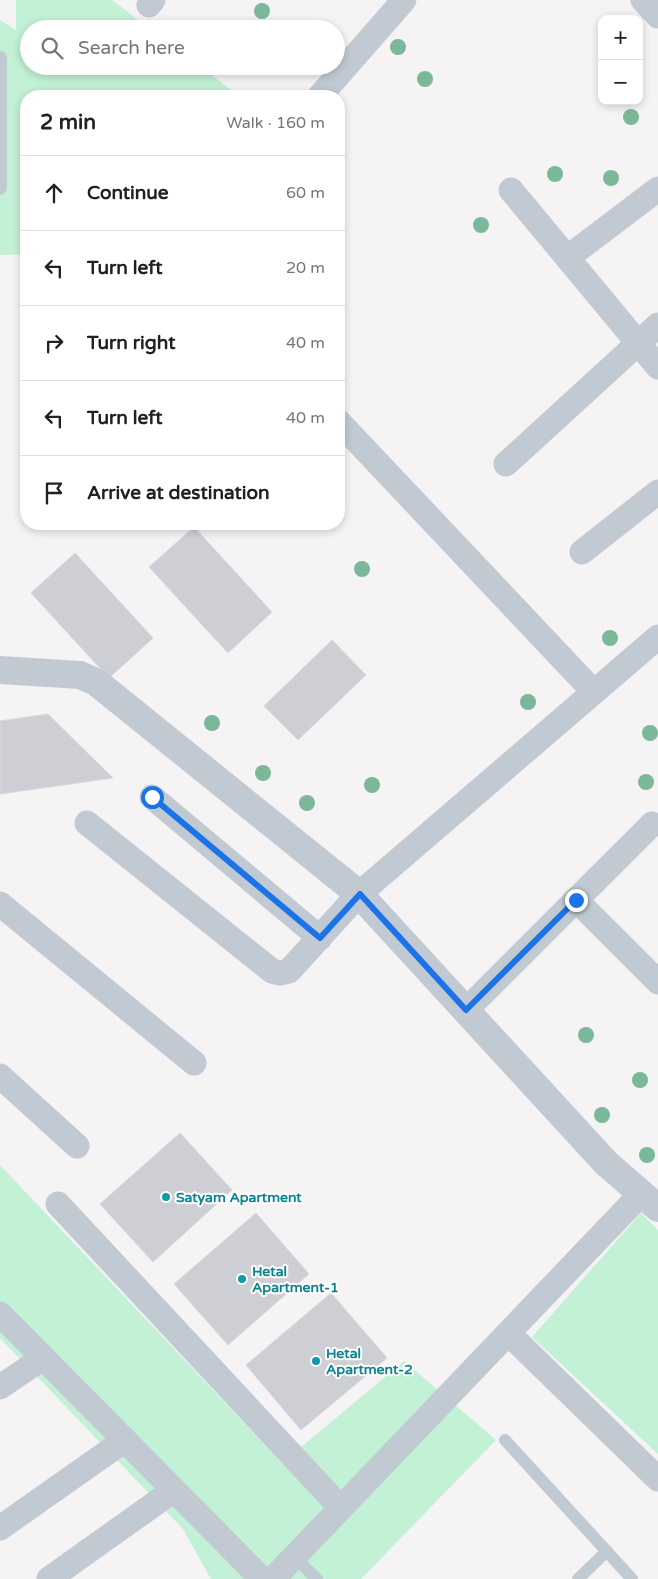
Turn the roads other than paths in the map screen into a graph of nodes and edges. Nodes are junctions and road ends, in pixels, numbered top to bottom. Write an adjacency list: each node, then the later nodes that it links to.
1 (643, 0): 3 (street)
2 (396, 3): 5 (street)
3 (658, 16)
4 (1, 57): 8 (lane)
5 (345, 65)
6 (337, 75): 7 (street)
7 (325, 90)
8 (0, 189)
9 (658, 189): 11 (street)
10 (511, 190): 11 (street)
11 (567, 258): 13 (street)
12 (658, 325): 13 (street)
13 (638, 342): 14 (street); 16 (street)
14 (658, 367)
15 (345, 428): 23 (street)
16 (506, 464)
17 (658, 492): 18 (street)
18 (582, 552)
19 (658, 637): 23 (street)
20 (0, 670): 21 (street)
21 (59, 673): 22 (street); 27 (street)
22 (0, 679)
23 (594, 692): 27 (street)
24 (152, 797): 30 (street)
25 (87, 824): 30 (street)
26 (652, 824): 28 (street)
27 (360, 894): 30 (street); 32 (street)
28 (576, 900): 31 (street); 32 (street)
29 (0, 904): 33 (street)
30 (320, 938)
31 (658, 982)
32 (466, 1010): 36 (street)
33 (194, 1063)
34 (0, 1076): 35 (street)
35 (78, 1146)
36 (650, 1201): 39 (street)
37 (58, 1204): 46 (street)
38 (0, 1314): 40 (street)
39 (508, 1333): 44 (street); 46 (street)
40 (43, 1358): 41 (street); 42 (street)
41 (0, 1387)
42 (125, 1440): 45 (street); 47 (street)
43 (505, 1440): 48 (lane)
44 (658, 1479)
45 (174, 1490): 50 (street); 51 (street)
46 (341, 1508): 49 (street)
47 (0, 1528)
48 (607, 1551): 54 (lane); 55 (lane)
49 (294, 1557): 52 (street); 53 (lane)
50 (49, 1579)
51 (262, 1579)
52 (273, 1579)
53 (317, 1579)
54 (578, 1579)
55 (632, 1579)

